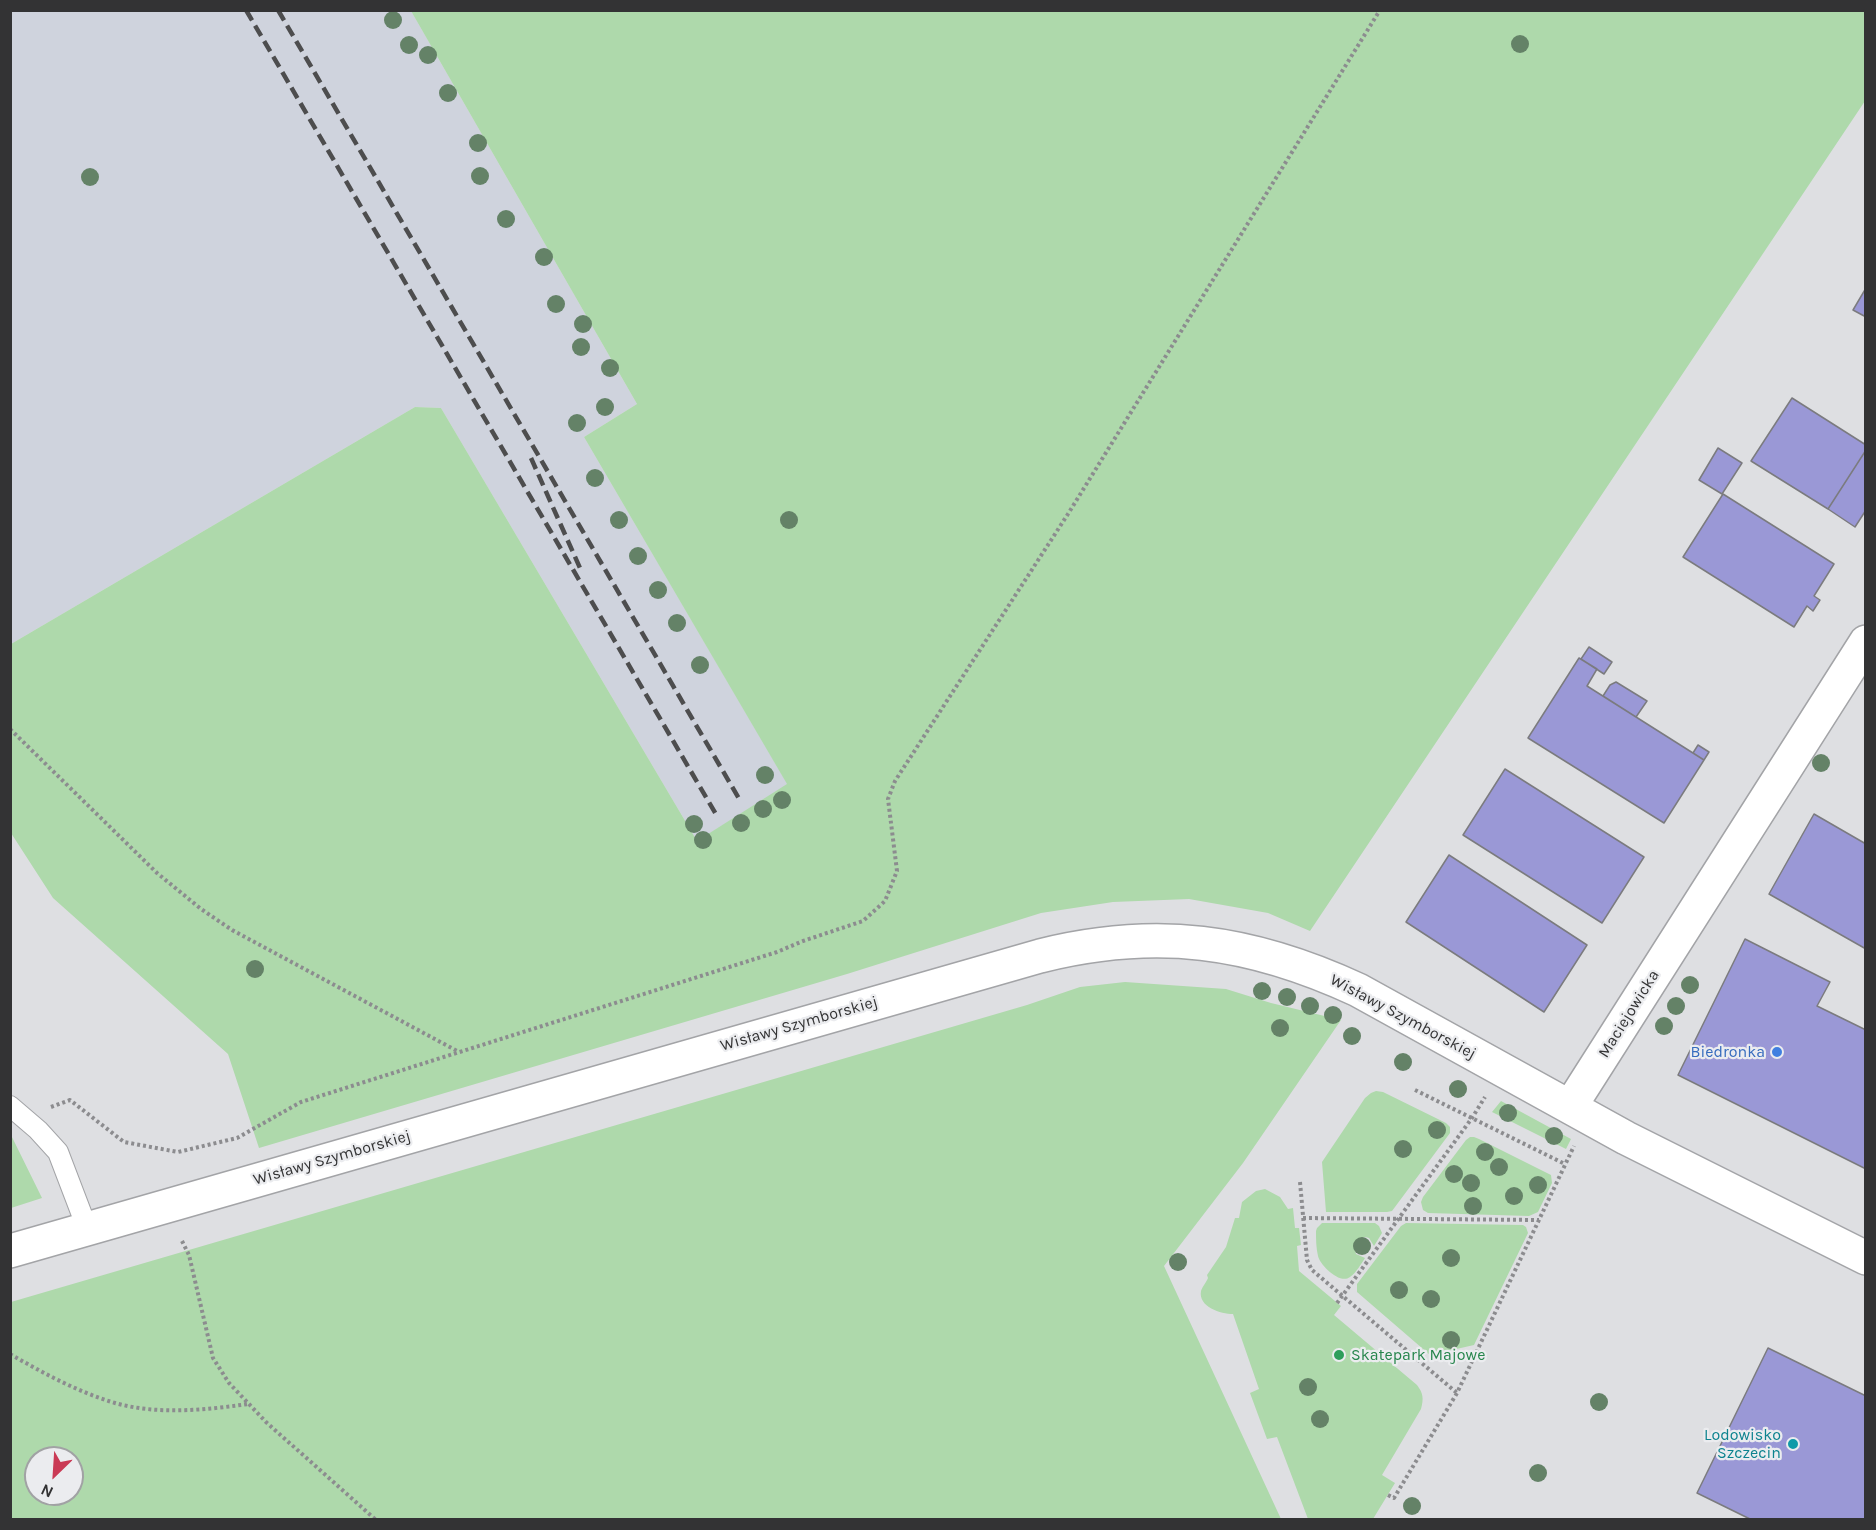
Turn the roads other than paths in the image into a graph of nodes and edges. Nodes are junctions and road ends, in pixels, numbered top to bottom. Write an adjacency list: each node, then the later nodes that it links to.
1 (1866, 642): 2 (street, Maciejowicka)
2 (1570, 1107): 4 (street, Wisławy Szymborskiej); 6 (street)
3 (18, 1112): 4 (lane)
4 (87, 1228): 5 (street, Wisławy Szymborskiej)
5 (10, 1251)
6 (1866, 1258)

